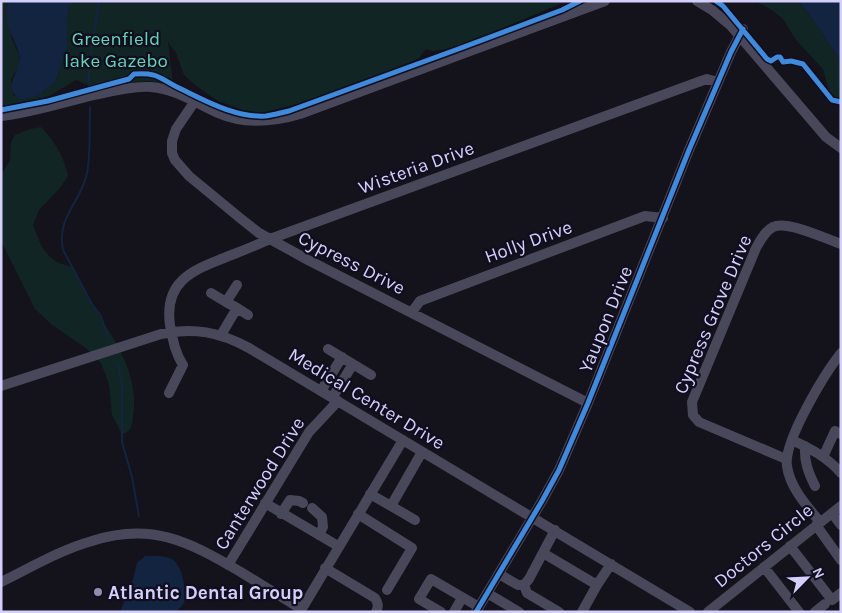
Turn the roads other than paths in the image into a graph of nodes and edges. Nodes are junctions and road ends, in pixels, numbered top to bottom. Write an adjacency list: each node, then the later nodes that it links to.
1 (605, 1): 5 (street)
2 (697, 1): 3 (street)
3 (741, 33): 4 (street, Yaupon Drive); 7 (street)
4 (718, 82): 8 (street, Yaupon Drive); 9 (street, Wisteria Drive)
5 (195, 101): 6 (street); 9 (street, Cypress Drive)
6 (1, 116)
7 (841, 148)
8 (663, 218): 15 (street, Holly Drive); 28 (street, Yaupon Drive)
9 (270, 239): 15 (street, Cypress Drive); 17 (street, Wisteria Drive)
10 (841, 244): 35 (street, Cypress Grove Drive)
11 (237, 285): 13 (street)
12 (212, 293): 13 (street)
13 (226, 302): 14 (street)
14 (237, 308): 16 (street); 18 (street)
15 (412, 312): 28 (street, Cypress Drive)
16 (248, 315)
17 (171, 332): 18 (street, Medical Center Drive); 24 (street, Medical Center Drive); 26 (street, Wisteria Drive)
18 (221, 335): 25 (street, Medical Center Drive)
19 (328, 349): 21 (street)
20 (841, 353): 31 (street)
21 (342, 358): 22 (street); 25 (street)
22 (353, 364): 23 (street); 27 (street, Canterwood Drive)
23 (371, 375)
24 (1, 386)
25 (321, 391): 27 (street, Medical Center Drive)
26 (169, 393)
27 (335, 400): 30 (street, Medical Center Drive); 39 (street, Canterwood Drive)
28 (588, 402): 45 (street, Yaupon Drive)
29 (841, 434): 34 (street)
30 (403, 440): 33 (street, Medical Center Drive); 38 (street, Canterwood Drive)
31 (792, 440): 32 (street); 35 (street)
32 (805, 446): 34 (street); 37 (street)
33 (422, 452): 40 (street); 45 (street, Medical Center Drive)
34 (823, 456): 36 (street)
35 (786, 459): 47 (street)
36 (840, 468)
37 (815, 486)
38 (370, 494): 40 (street); 44 (street, Canterwood Drive)
39 (265, 503): 43 (street); 56 (street, Canterwood Drive)
40 (391, 506): 46 (street)
41 (841, 506): 42 (street, Doctors Circle)
42 (832, 513): 47 (street, Doctors Circle); 48 (street)
43 (281, 514): 50 (street); 50 (street)
44 (358, 514): 51 (street, Canterwood Drive); 63 (street)
45 (533, 517): 49 (street, Medical Center Drive); 59 (street, Yaupon Drive)
46 (415, 520)
47 (818, 524): 52 (street, Doctors Circle); 54 (street)
48 (841, 525)
49 (555, 530): 53 (street); 55 (street, Medical Center Drive)
50 (319, 535): 51 (street)
51 (338, 546): 58 (street, Canterwood Drive)
52 (790, 546): 57 (street, Doctors Circle); 65 (street)
53 (543, 553): 61 (street); 62 (street)
54 (841, 560)
55 (611, 564): 62 (street); 76 (street, Medical Center Drive)
56 (228, 565): 60 (street); 69 (street, Canterwood Drive)
57 (764, 567): 77 (street, Doctors Circle); 78 (street)
58 (325, 568): 69 (street, Canterwood Drive); 70 (street)
59 (499, 574): 61 (street); 64 (street, Yaupon Drive)
60 (1, 582)
61 (524, 585): 74 (street)
62 (597, 585): 75 (street)
63 (387, 590)
64 (488, 593): 68 (street, Yaupon Drive); 73 (street)
65 (841, 593)
66 (462, 598): 68 (street); 71 (street); 72 (street)
67 (825, 604): 79 (street)
68 (478, 609)
69 (300, 610)
70 (376, 612)
71 (441, 612)
72 (454, 612)
73 (519, 612)
74 (559, 612)
75 (582, 612)
76 (690, 612)
77 (708, 612)
78 (799, 612)
79 (815, 612)

